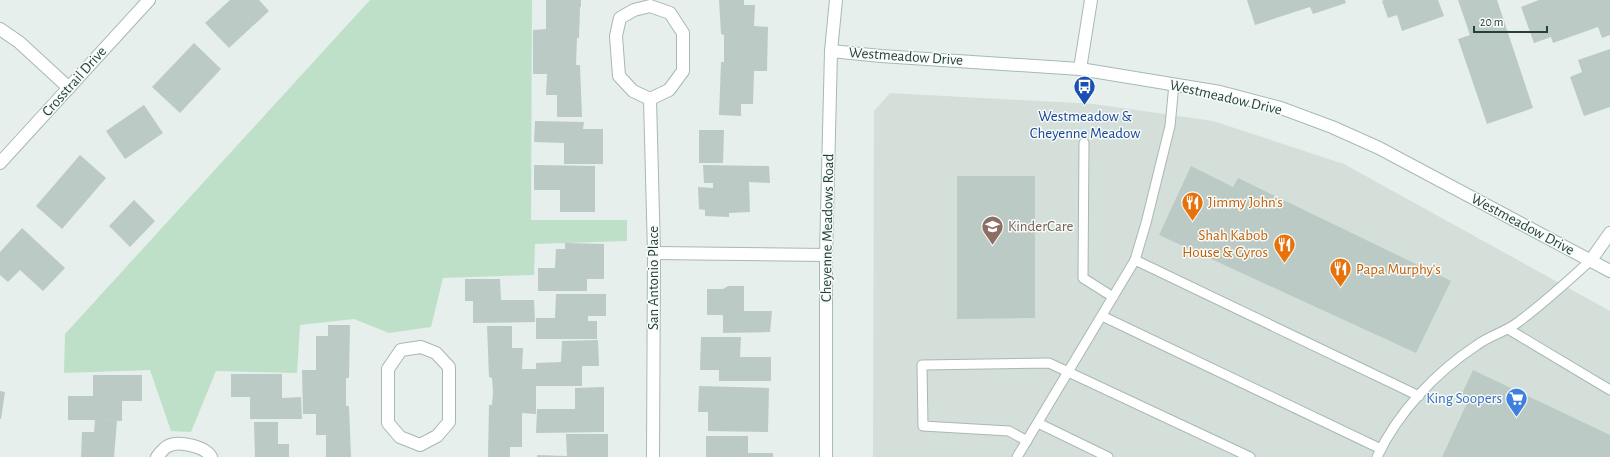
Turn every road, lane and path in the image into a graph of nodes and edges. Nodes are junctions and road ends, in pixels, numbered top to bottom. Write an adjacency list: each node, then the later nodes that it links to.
1 (149, 0): 8 (street, Crosstrail Drive)
2 (836, 0): 5 (street, Cheyenne Meadows Road)
3 (1090, 0): 6 (street)
4 (0, 29): 8 (street)
5 (831, 50): 6 (street, Westmeadow Drive); 14 (street, Cheyenne Meadows Road)
6 (1080, 69): 7 (street, Westmeadow Drive)
7 (1174, 84): 15 (lane); 16 (street, Westmeadow Drive)
8 (69, 88): 11 (street, Crosstrail Drive)
9 (650, 99): 9 (street); 13 (street, San Antonio Place)
10 (1084, 143): 18 (lane)
11 (0, 163)
12 (1610, 233): 16 (street)
13 (654, 253): 14 (street); 30 (street, San Antonio Place)
14 (826, 255): 31 (street, Cheyenne Meadows Road)
15 (1134, 260): 18 (lane); 23 (lane)
16 (1591, 260): 17 (street, Westmeadow Drive); 20 (lane)
17 (1610, 271)
18 (1113, 298): 19 (lane)
19 (1102, 316): 21 (lane); 27 (lane)
20 (1508, 330): 22 (lane); 23 (lane)
21 (1068, 373): 24 (lane); 25 (lane); 34 (lane)
22 (1610, 390)
23 (1419, 396): 27 (lane)
24 (1038, 423): 25 (lane); 33 (lane)
25 (1027, 441): 32 (lane)
26 (420, 451): 26 (street)
27 (1379, 453)
28 (157, 457): 29 (street)
29 (211, 457)
30 (653, 457)
31 (826, 457)
32 (1017, 457)
33 (1108, 457)
34 (1250, 457)

